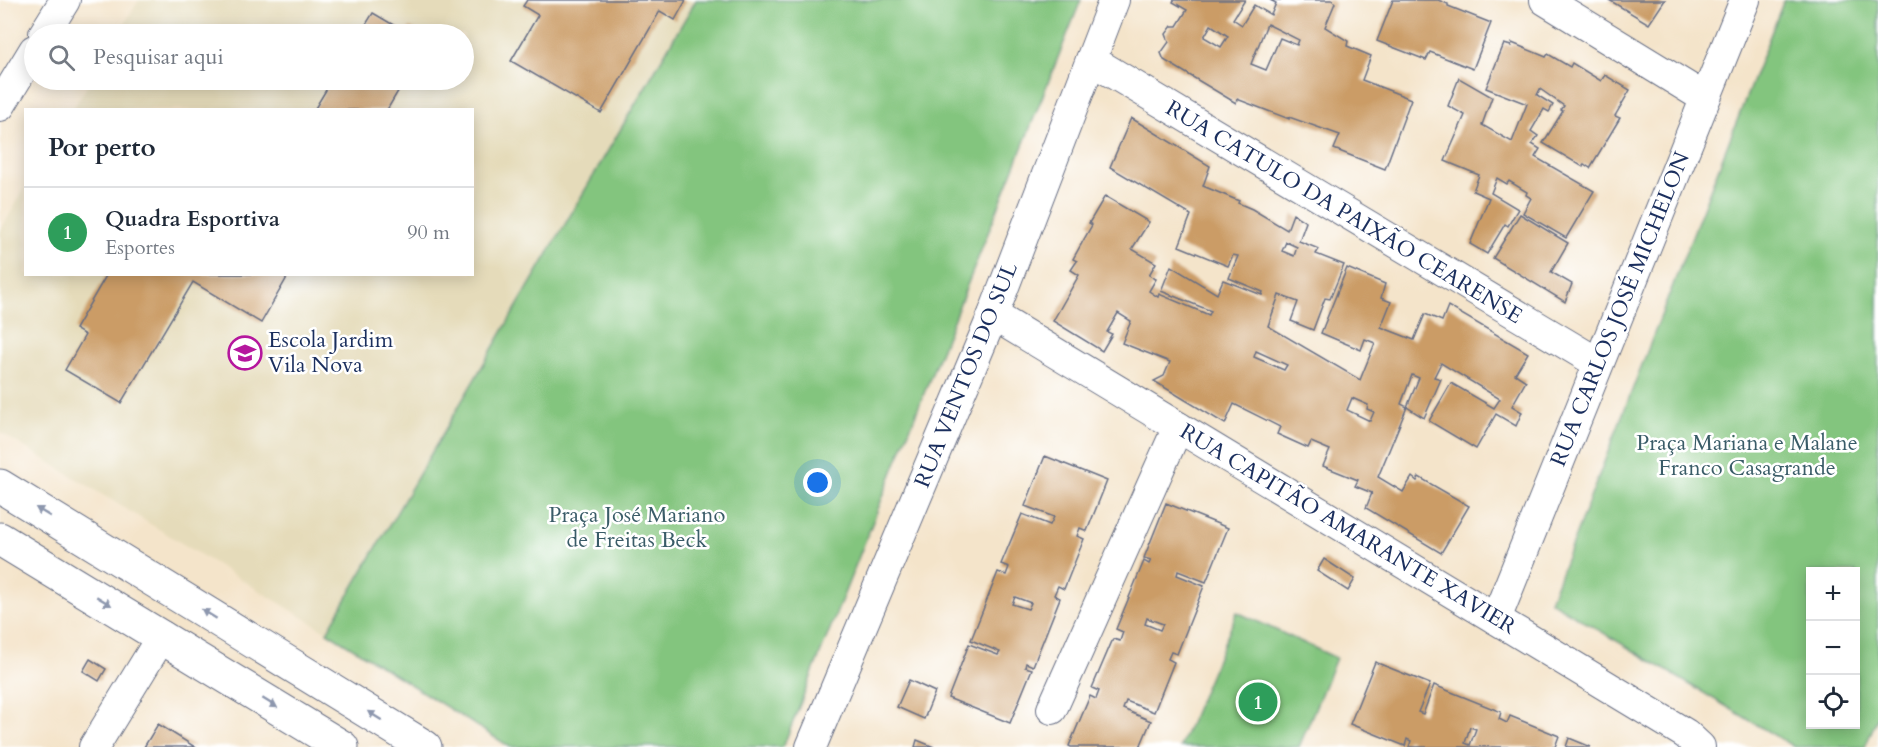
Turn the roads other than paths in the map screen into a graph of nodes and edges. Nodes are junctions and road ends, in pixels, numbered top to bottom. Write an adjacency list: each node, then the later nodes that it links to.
1 (65, 0): 5 (street)
2 (1114, 0): 6 (street, RUA VENTOS DO SUL)
3 (1545, 0): 8 (street)
4 (1745, 0): 8 (street, RUA CARLOS JOSÉ MICHELON)
5 (50, 24)
6 (1091, 60): 10 (street, RUA VENTOS DO SUL); 11 (street, RUA CATULO DA PAIXÃO CEARENSE)
7 (24, 66): 9 (street)
8 (1705, 98): 11 (street, RUA CARLOS JOSÉ MICHELON)
9 (0, 106)
10 (993, 315): 12 (street, RUA CAPITÃO AMARANTE XAVIER); 23 (street, RUA VENTOS DO SUL)
11 (1598, 363): 17 (street, RUA CARLOS JOSÉ MICHELON)
12 (1178, 426): 17 (street, RUA CAPITÃO AMARANTE XAVIER); 19 (street)
13 (0, 486): 15 (street, one-way to 13)
14 (0, 538): 16 (street)
15 (100, 547): 16 (street); 22 (street, one-way to 15)
16 (76, 585): 18 (street, one-way to 18)
17 (1496, 619): 24 (street, RUA CAPITÃO AMARANTE XAVIER)
18 (162, 636): 20 (street); 21 (street, one-way to 21)
19 (1052, 709)
20 (94, 747)
21 (342, 747)
22 (425, 747)
23 (811, 747)
24 (1700, 747)

